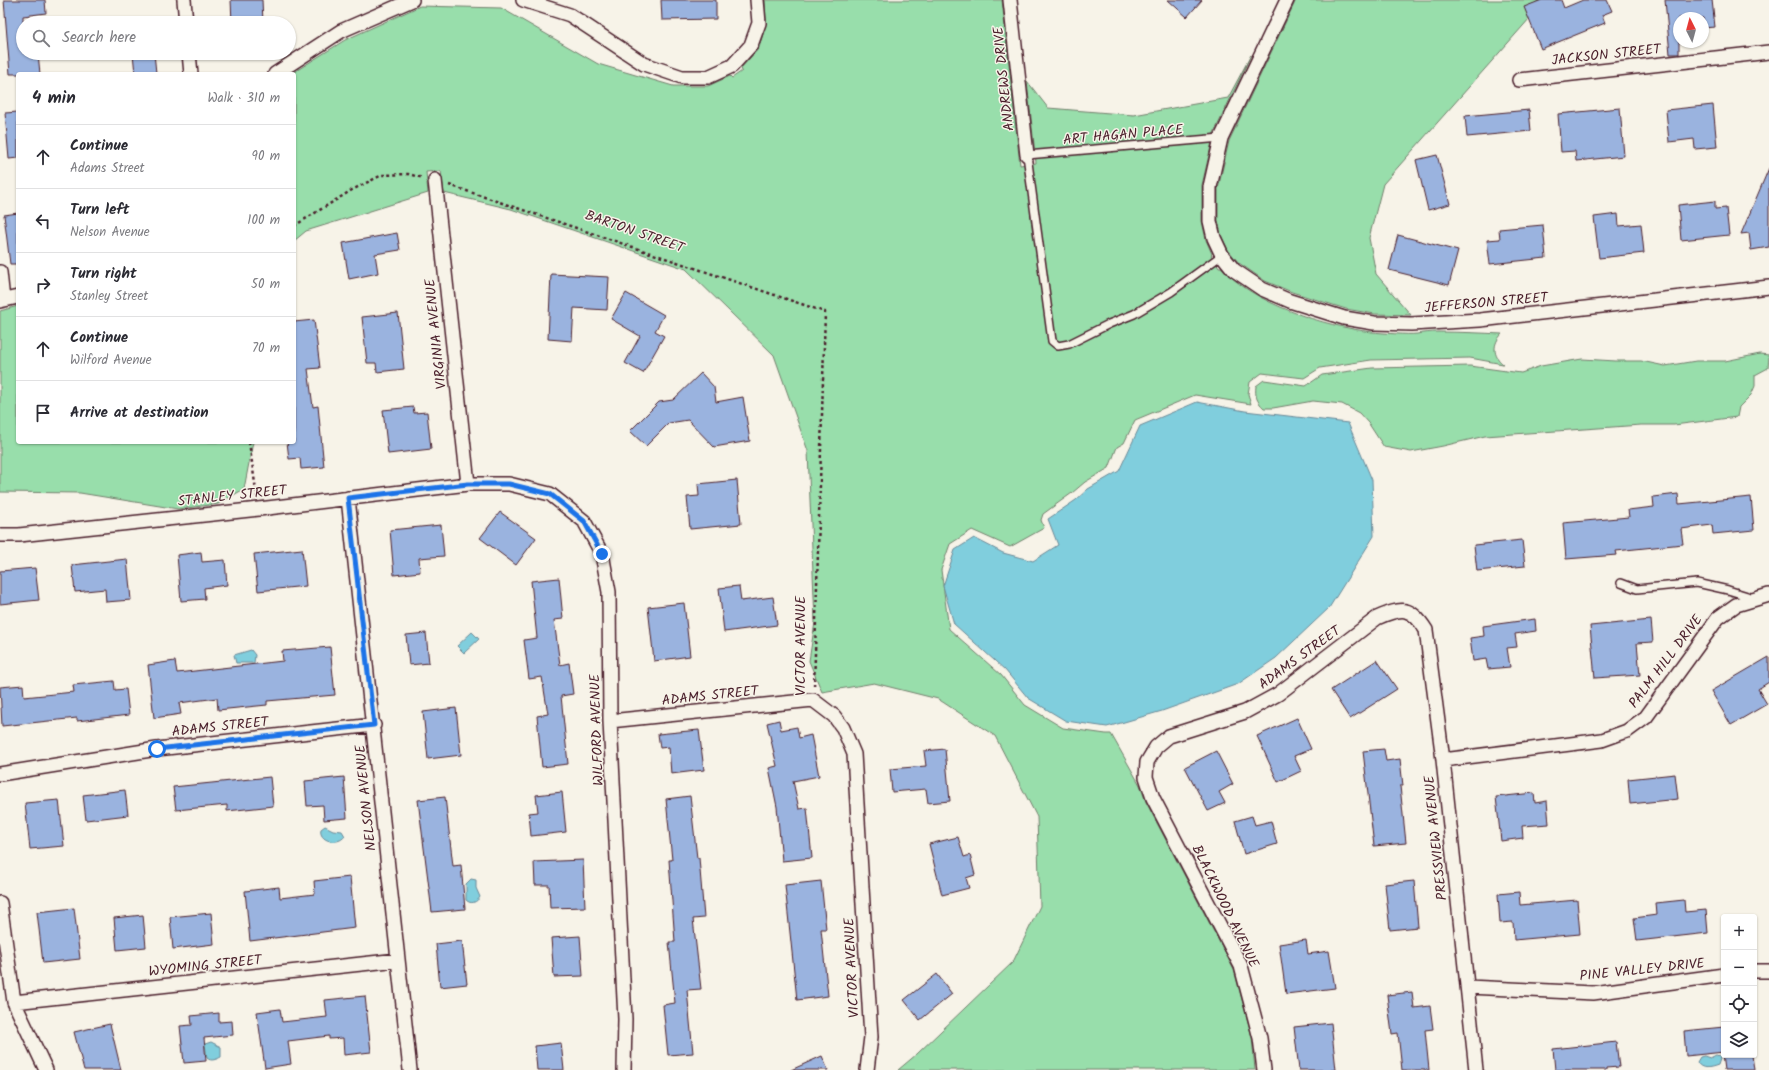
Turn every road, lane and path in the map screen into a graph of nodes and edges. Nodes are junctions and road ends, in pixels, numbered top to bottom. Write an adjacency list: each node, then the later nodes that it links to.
1 (184, 0): 7 (street)
2 (412, 0): 11 (street)
3 (522, 0): 4 (street)
4 (757, 0)
5 (1010, 0): 14 (street, ANDREWS DRIVE)
6 (1287, 0): 13 (street)
7 (185, 16)
8 (1769, 52): 12 (street, JACKSON STREET)
9 (190, 60): 10 (street)
10 (191, 72)
11 (278, 72)
12 (1519, 80)
13 (1221, 138): 14 (lane, ART HAGAN PLACE); 17 (street)
14 (1027, 155): 17 (lane)
15 (435, 180): 16 (path); 22 (path, BARTON STREET); 24 (street, VIRGINIA AVENUE)
16 (296, 225)
17 (1222, 255): 19 (street, JEFFERSON STREET)
18 (0, 272): 21 (street)
19 (1769, 287)
20 (16, 298): 21 (street)
21 (2, 301)
22 (826, 312): 32 (path, VICTOR AVENUE)
23 (248, 444): 26 (path)
24 (468, 484): 25 (street, STANLEY STREET); 33 (street, WILFORD AVENUE)
25 (348, 498): 26 (street, STANLEY STREET); 34 (street, NELSON AVENUE)
26 (259, 509): 27 (street, STANLEY STREET)
27 (0, 535)
28 (1621, 583): 30 (lane)
29 (1769, 594): 30 (street, PALM HILL DRIVE)
30 (1756, 598): 35 (street, PALM HILL DRIVE)
31 (1408, 611): 35 (street, PRESSVIEW AVENUE); 36 (street, ADAMS STREET)
32 (813, 700): 33 (street, ADAMS STREET); 48 (street, VICTOR AVENUE)
33 (610, 721): 47 (street, WILFORD AVENUE)
34 (374, 725): 37 (street, ADAMS STREET); 39 (street, NELSON AVENUE)
35 (1443, 760): 43 (street, PRESSVIEW AVENUE)
36 (1147, 762): 49 (street, BLACKWOOD AVENUE)
37 (0, 774)
38 (0, 903): 44 (street)
39 (398, 960): 44 (street, WYOMING STREET); 46 (street, NELSON AVENUE)
40 (1757, 971): 41 (street)
41 (1769, 971)
42 (1721, 975): 43 (street, PINE VALLEY DRIVE)
43 (1468, 987): 50 (street, PRESSVIEW AVENUE)
44 (14, 1002): 45 (street)
45 (46, 1070)
46 (410, 1070)
47 (624, 1070)
48 (867, 1070)
49 (1264, 1070)
50 (1476, 1070)

